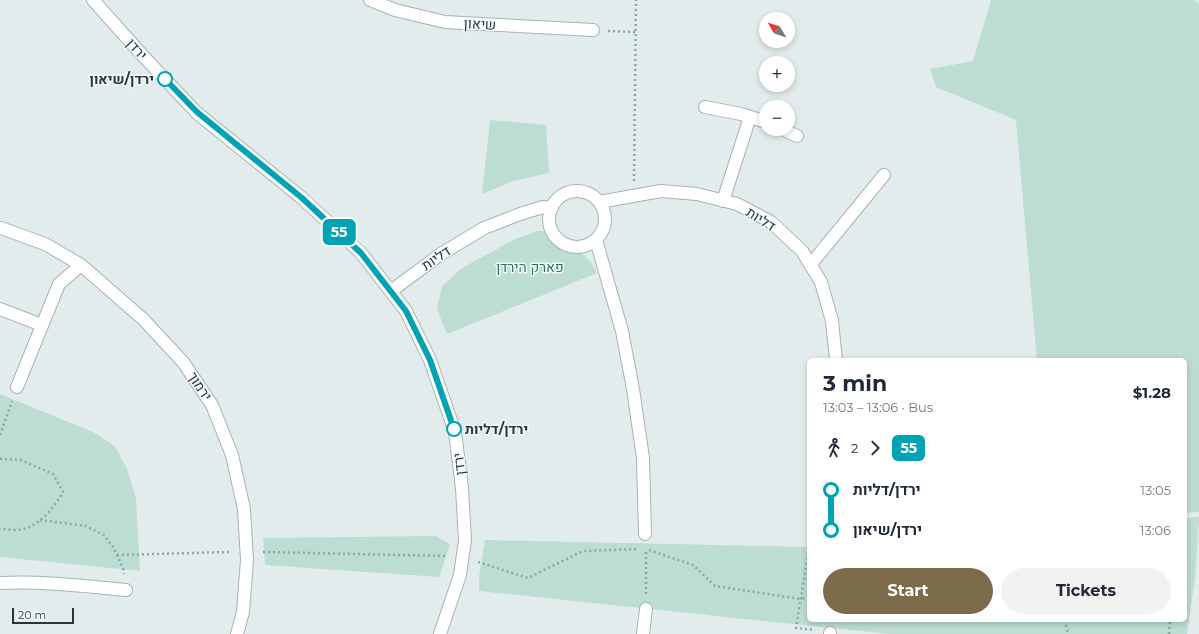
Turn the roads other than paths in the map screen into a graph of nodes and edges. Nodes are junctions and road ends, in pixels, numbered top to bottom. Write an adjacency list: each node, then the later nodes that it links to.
1 (93, 0): 15 (street, ירדן)
2 (370, 0): 3 (street, שיאון)
3 (593, 30)
4 (705, 107): 5 (street)
5 (750, 116): 6 (street); 8 (street)
6 (759, 119)
7 (884, 175): 13 (street)
8 (723, 201): 9 (street, דליות); 13 (street, דליות)
9 (599, 202): 10 (street); 12 (street)
10 (552, 208): 12 (street); 15 (street, דליות)
11 (1, 228): 14 (street, ירמוך)
12 (596, 240): 20 (street)
13 (811, 264): 18 (street, דליות)
14 (81, 265): 17 (street); 24 (street, ירמוך)
15 (391, 291): 25 (street, ירדן)
16 (0, 309): 17 (street)
17 (42, 325): 19 (street)
18 (836, 358)
19 (17, 387)
20 (644, 534)
21 (0, 583): 22 (street)
22 (126, 590)
23 (646, 609): 26 (street)
24 (237, 634)
25 (440, 634)
26 (643, 634)

